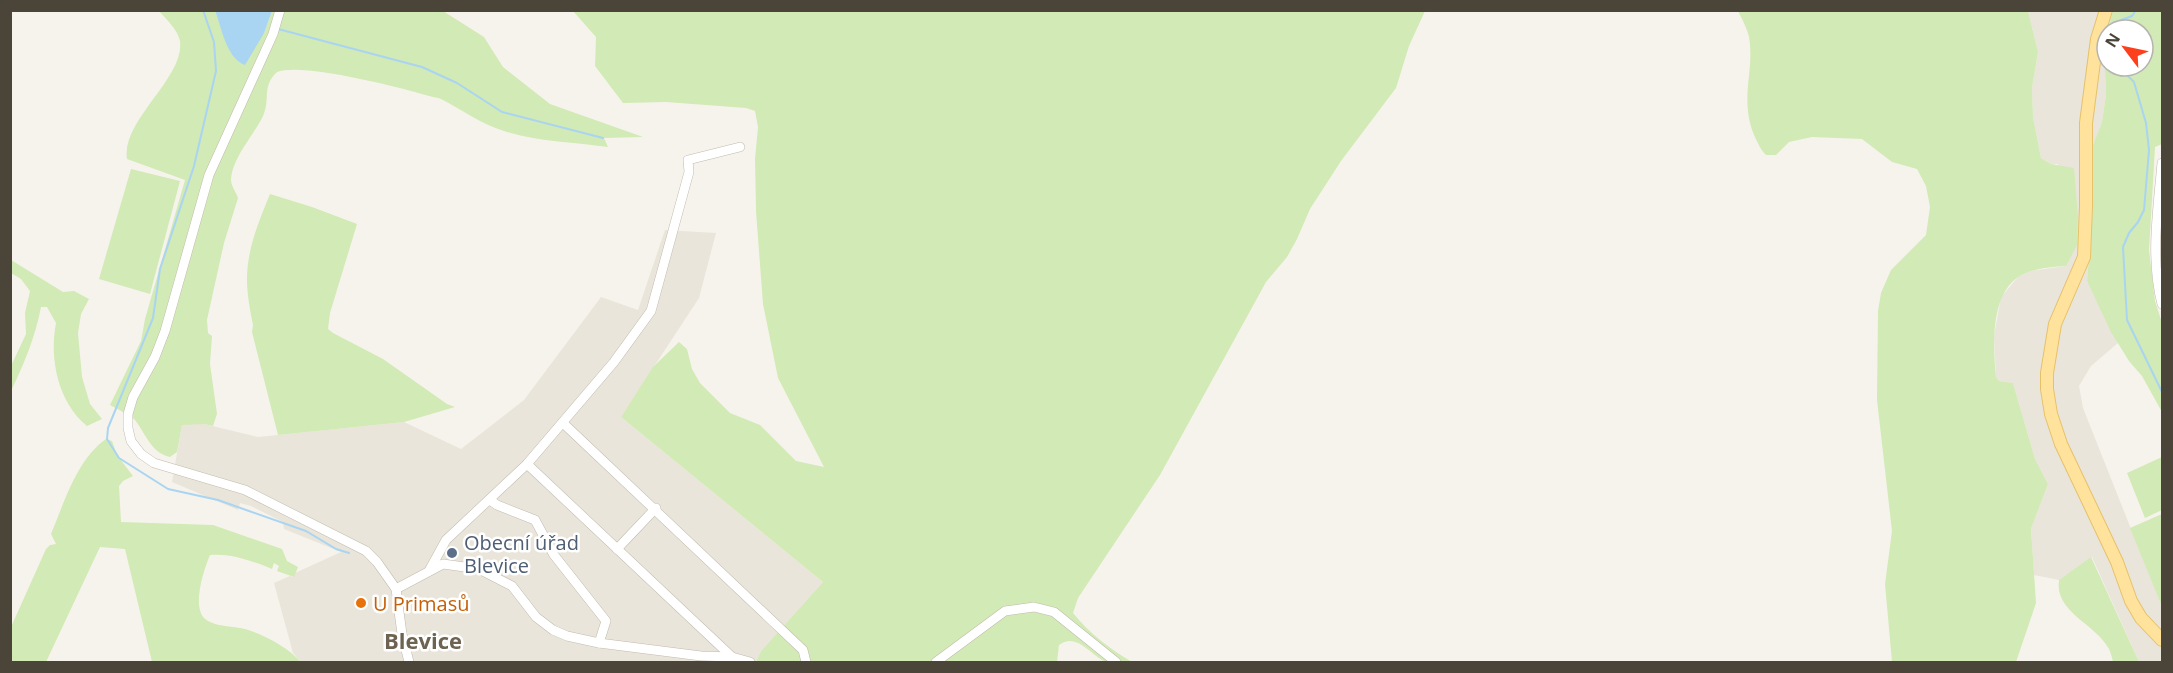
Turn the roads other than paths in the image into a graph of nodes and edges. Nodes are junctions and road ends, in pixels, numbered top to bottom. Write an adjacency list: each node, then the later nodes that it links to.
1 (280, 10): 12 (street)
2 (2106, 10): 13 (main road)
3 (740, 147): 6 (street)
4 (2162, 163): 5 (street)
5 (2163, 304)
6 (563, 423): 7 (street); 9 (street)
7 (527, 464): 8 (street); 10 (street)
8 (490, 500): 11 (street); 14 (street)
9 (656, 508): 10 (street); 18 (street)
10 (617, 549): 15 (street)
11 (429, 571): 12 (street); 14 (street)
12 (396, 589): 16 (street)
13 (2163, 640)
14 (599, 643): 15 (street)
15 (732, 657): 17 (street)
16 (409, 663)
17 (750, 663)
18 (806, 663)
19 (936, 663): 20 (street)
20 (1116, 663)

